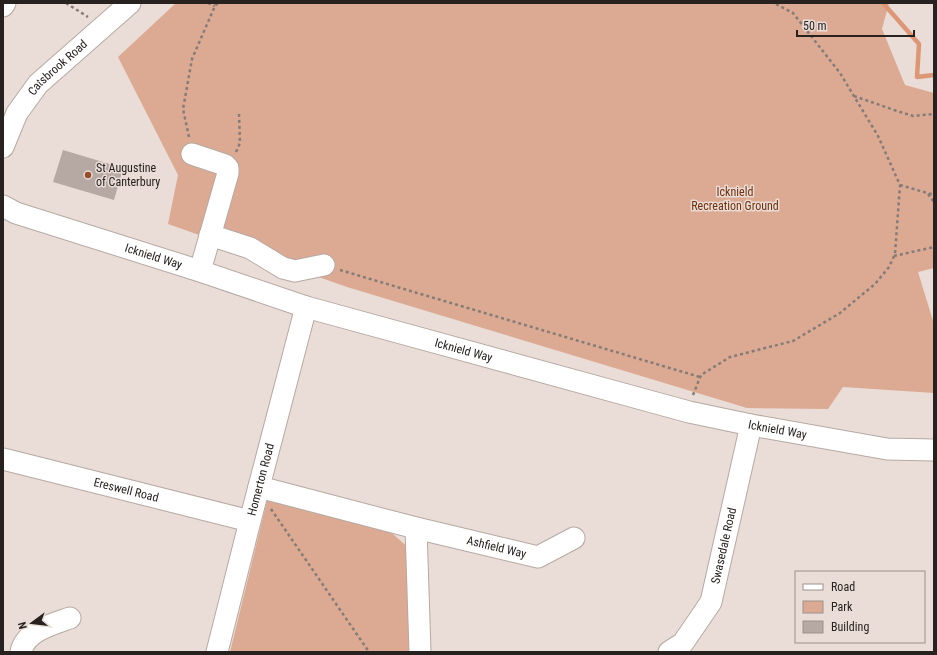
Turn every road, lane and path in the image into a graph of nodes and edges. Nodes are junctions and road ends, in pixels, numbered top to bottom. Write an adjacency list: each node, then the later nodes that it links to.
1 (5, 3): 7 (street)
2 (66, 3): 9 (path)
3 (130, 3): 9 (street, Catsbrook Road)
4 (208, 3): 8 (path)
5 (218, 3): 8 (path)
6 (774, 3): 10 (path)
7 (3, 6)
8 (215, 6): 15 (path)
9 (103, 27): 11 (street, Catsbrook Road)
10 (853, 96): 13 (path); 17 (path)
11 (10, 108): 14 (street, Catsbrook Road)
12 (239, 114): 16 (path)
13 (934, 114)
14 (3, 147)
15 (192, 154): 16 (street)
16 (228, 168): 22 (street)
17 (900, 185): 18 (path); 24 (path)
18 (927, 193): 19 (path); 20 (path)
19 (934, 195)
20 (934, 202)
21 (3, 206): 26 (street, Icknield Way)
22 (210, 235): 25 (street); 26 (street)
23 (934, 247): 24 (path)
24 (894, 256): 28 (path)
25 (324, 265): 28 (path)
26 (200, 271): 27 (street, Icknield Way)
27 (306, 307): 30 (street, Icknield Way); 33 (street, Homerton Road)
28 (700, 377): 29 (path)
29 (692, 397)
30 (751, 425): 31 (street, Icknield Way); 38 (street, Swasedale Road)
31 (934, 450)
32 (3, 459): 34 (street, Ereswell Road)
33 (259, 489): 34 (street, Homerton Road); 35 (street, Ashfield Way); 41 (path)
34 (250, 521): 40 (street, Homerton Road)
35 (416, 528): 36 (street, Ashfield Way); 42 (street)
36 (574, 538)
37 (70, 618): 39 (street)
38 (680, 649)
39 (21, 652)
40 (217, 652)
41 (369, 652)
42 (420, 652)

